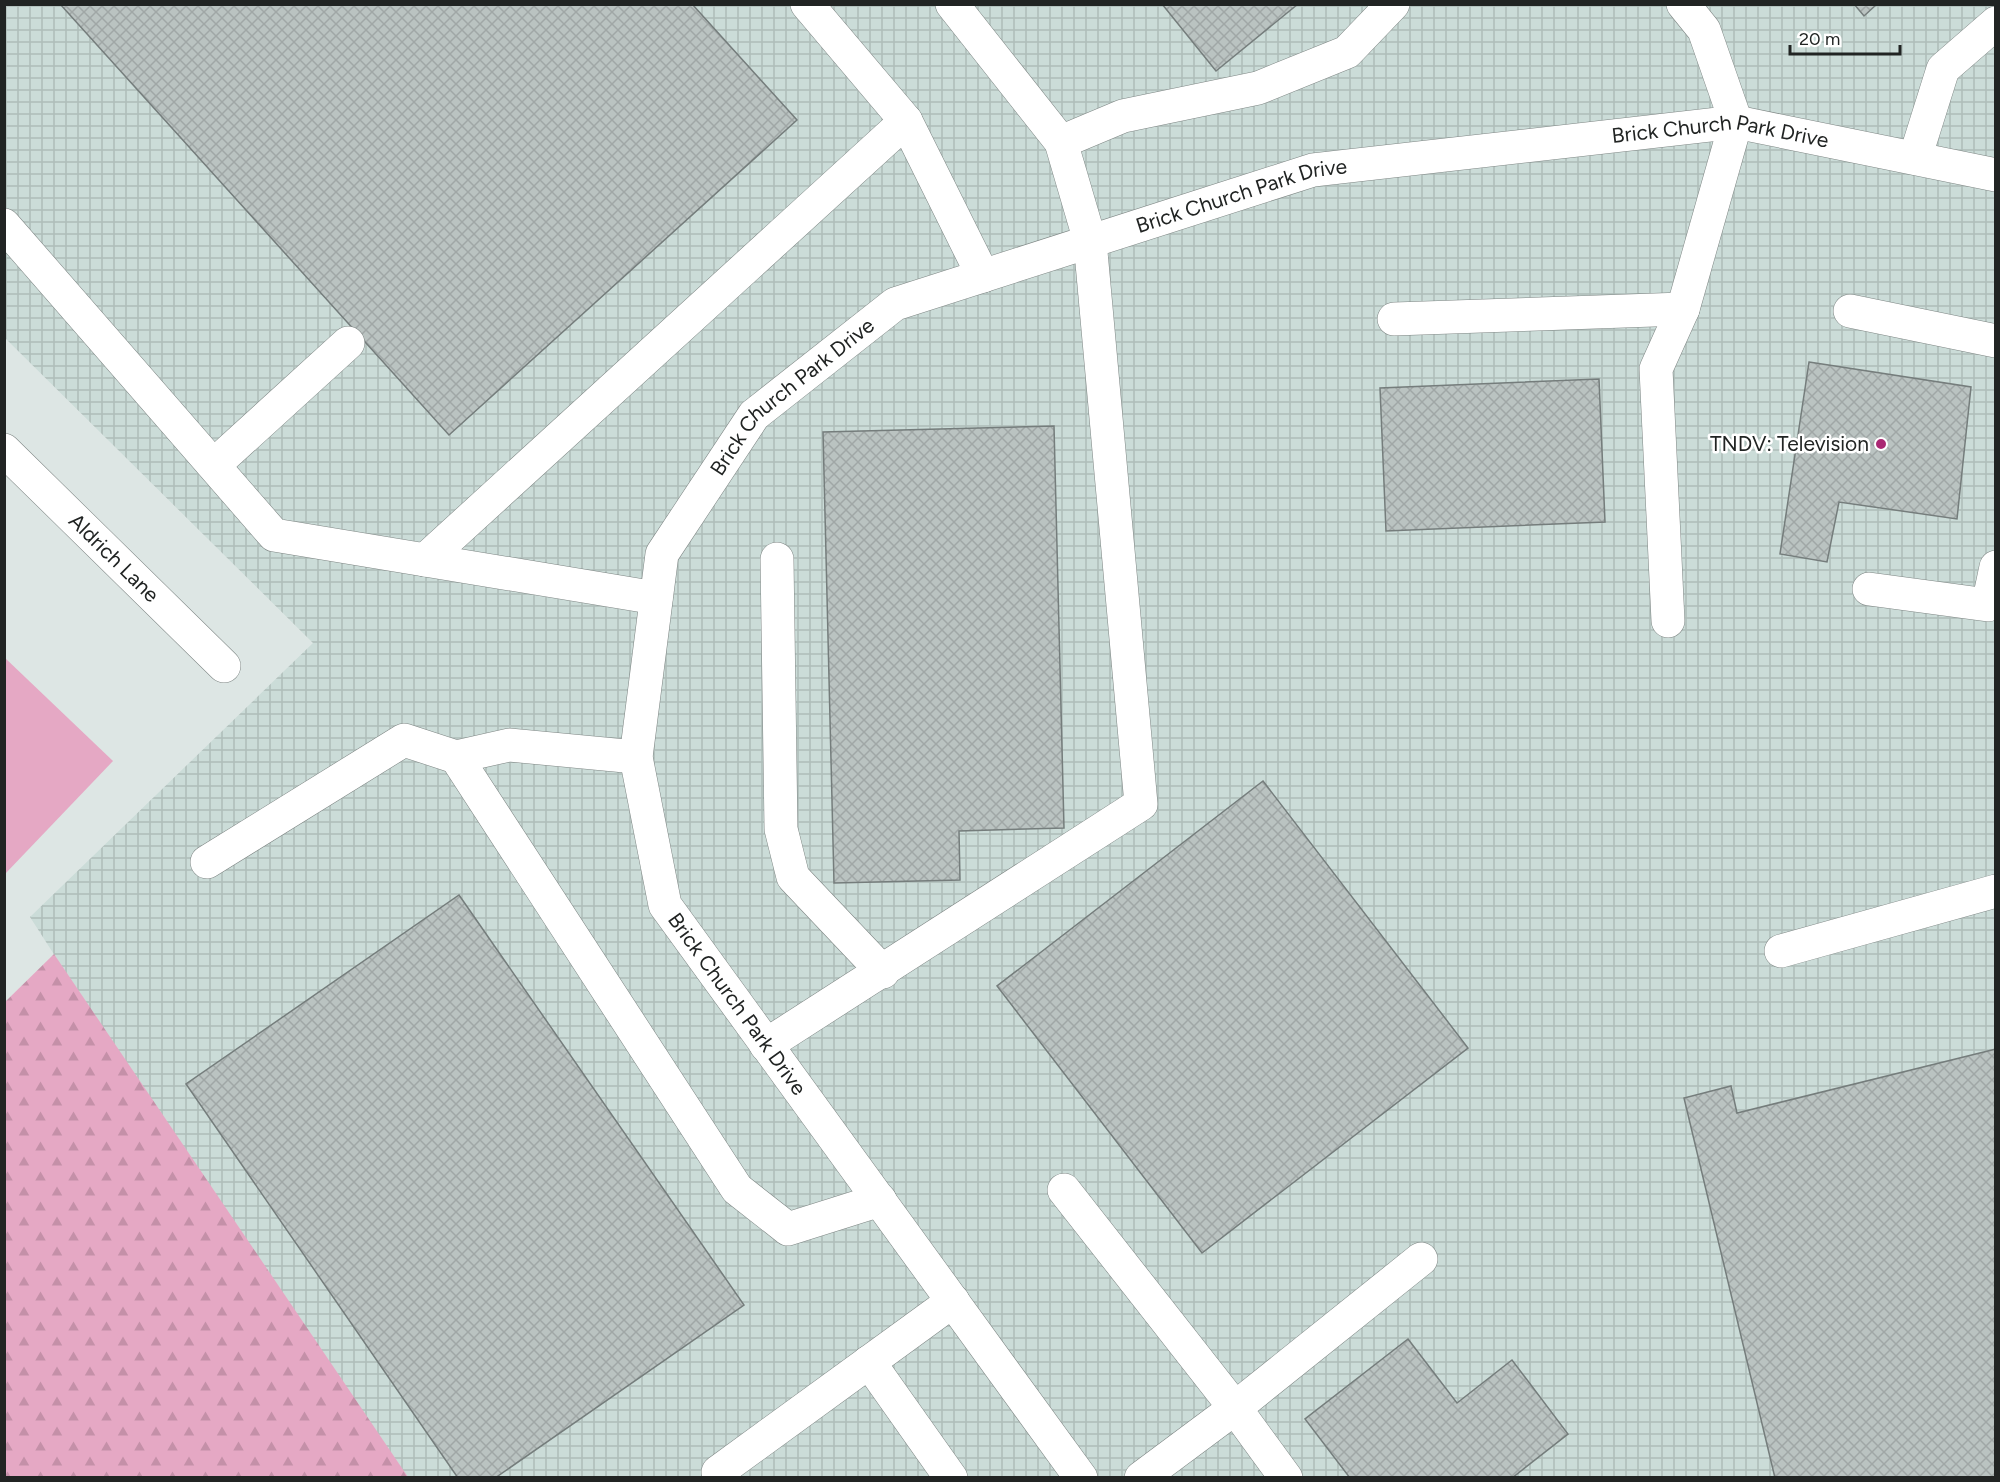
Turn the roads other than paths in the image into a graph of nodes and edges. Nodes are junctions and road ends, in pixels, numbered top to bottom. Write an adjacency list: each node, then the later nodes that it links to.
1 (807, 4): 6 (street)
2 (952, 4): 8 (street)
3 (1393, 4): 8 (street)
4 (1683, 4): 7 (street)
5 (1995, 23): 9 (street)
6 (906, 121): 13 (street); 22 (street)
7 (1736, 122): 9 (street, Brick Church Park Drive); 12 (street, Brick Church Park Drive); 14 (street)
8 (1061, 142): 12 (street)
9 (1915, 158): 10 (street, Brick Church Park Drive)
10 (1995, 175)
11 (4, 225): 20 (street)
12 (1090, 241): 13 (street, Brick Church Park Drive); 33 (street)
13 (983, 276): 25 (street, Brick Church Park Drive)
14 (1683, 309): 16 (street); 26 (street)
15 (1850, 311): 17 (street)
16 (1394, 319)
17 (1995, 341)
18 (348, 343): 20 (street)
19 (4, 450): 27 (street, Aldrich Lane)
20 (214, 465): 22 (street)
21 (777, 559): 33 (street)
22 (424, 560): 25 (street)
23 (1995, 567): 24 (street)
24 (1869, 590)
25 (656, 598): 29 (street, Brick Church Park Drive)
26 (1668, 621)
27 (224, 666)
28 (456, 757): 29 (street); 30 (street); 36 (street)
29 (636, 757): 34 (street, Brick Church Park Drive)
30 (207, 862)
31 (1995, 891): 32 (street)
32 (1781, 951)
33 (883, 972): 34 (street)
34 (766, 1045): 36 (street, Brick Church Park Drive)
35 (1064, 1190): 40 (street)
36 (880, 1200): 38 (street, Brick Church Park Drive)
37 (1421, 1259): 40 (street)
38 (953, 1301): 39 (street); 43 (street, Brick Church Park Drive)
39 (869, 1362): 41 (street); 42 (street)
40 (1235, 1408): 44 (street); 45 (street)
41 (718, 1472)
42 (951, 1478)
43 (1081, 1478)
44 (1141, 1478)
45 (1286, 1478)

